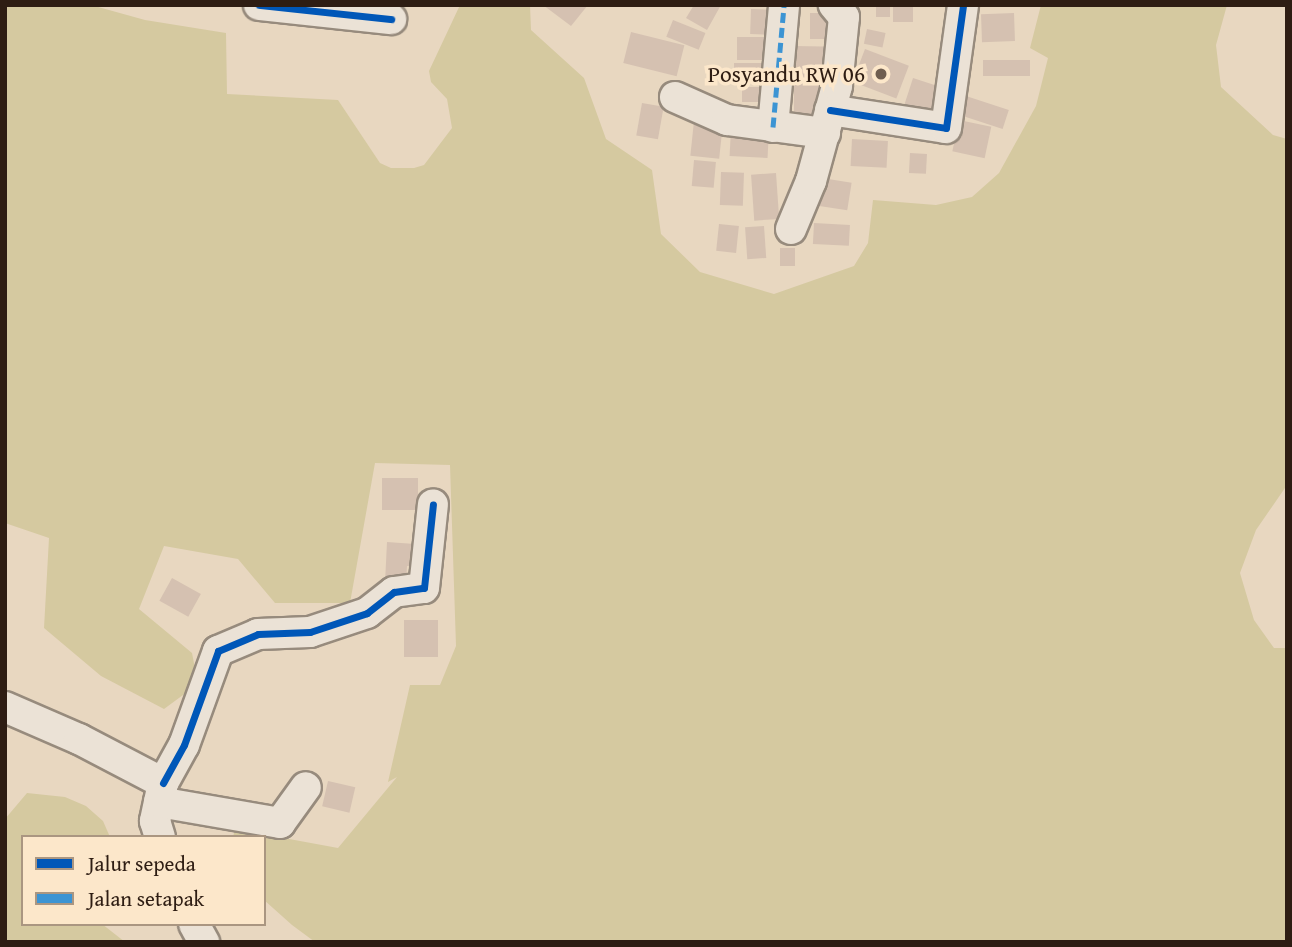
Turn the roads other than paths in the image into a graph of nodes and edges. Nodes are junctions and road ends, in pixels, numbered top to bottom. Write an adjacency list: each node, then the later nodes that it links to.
1 (259, 5): 5 (street)
2 (784, 5): 8 (street)
3 (834, 5): 7 (street)
4 (963, 5): 7 (street)
5 (391, 19)
6 (675, 97): 8 (street)
7 (827, 122): 8 (street); 9 (street)
8 (773, 127)
9 (791, 229)
10 (433, 504): 13 (street)
11 (5, 707): 13 (street)
12 (306, 787): 13 (street)
13 (161, 793): 14 (street)
14 (159, 835)
15 (195, 926): 16 (street)
16 (204, 942)

